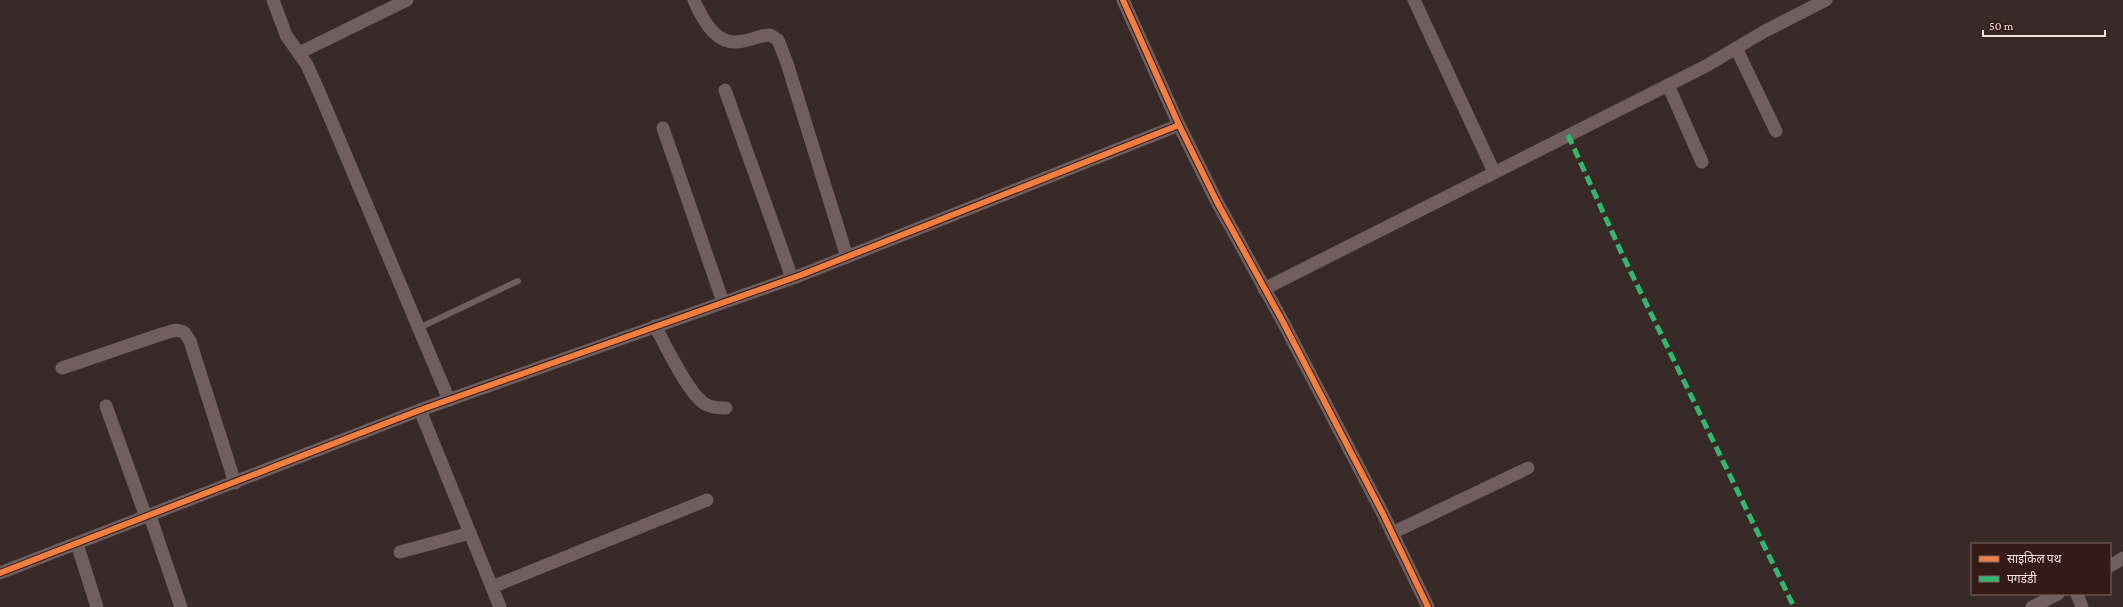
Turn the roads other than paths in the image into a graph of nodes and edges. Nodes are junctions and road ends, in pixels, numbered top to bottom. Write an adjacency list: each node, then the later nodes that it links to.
1 (273, 0): 8 (street)
2 (407, 0): 8 (street)
3 (694, 0): 16 (street)
4 (1123, 0): 11 (street)
5 (1414, 0): 15 (street)
6 (1826, 0): 7 (street)
7 (1736, 48): 9 (street); 13 (street)
8 (299, 53): 22 (street)
9 (1668, 85): 14 (street); 15 (street)
10 (725, 90): 17 (street)
11 (1179, 125): 16 (street); 19 (street)
12 (663, 128): 20 (street)
13 (1776, 131)
14 (1702, 162)
15 (1494, 172): 19 (street)
16 (846, 256): 17 (street)
17 (792, 278): 20 (street)
18 (518, 282): 22 (lane)
19 (1264, 288): 33 (street)
20 (723, 302): 21 (street)
21 (655, 326): 24 (street); 26 (street)
22 (419, 328): 24 (street)
23 (62, 368): 29 (street)
24 (449, 400): 27 (street)
25 (106, 406): 31 (street)
26 (726, 408)
27 (420, 410): 29 (street); 32 (street)
28 (1528, 468): 33 (street)
29 (235, 483): 31 (street)
30 (707, 500): 39 (street)
31 (148, 516): 34 (street); 43 (street)
32 (470, 533): 35 (street); 39 (street)
33 (1392, 533): 45 (street)
34 (76, 544): 38 (street); 42 (street)
35 (400, 552)
36 (2123, 558): 37 (street)
37 (2111, 565)
38 (0, 573)
39 (492, 588): 44 (street)
40 (2056, 595): 46 (street)
41 (2077, 595): 47 (street)
42 (97, 607)
43 (181, 607)
44 (500, 607)
45 (1428, 607)
46 (2032, 607)
47 (2082, 607)

